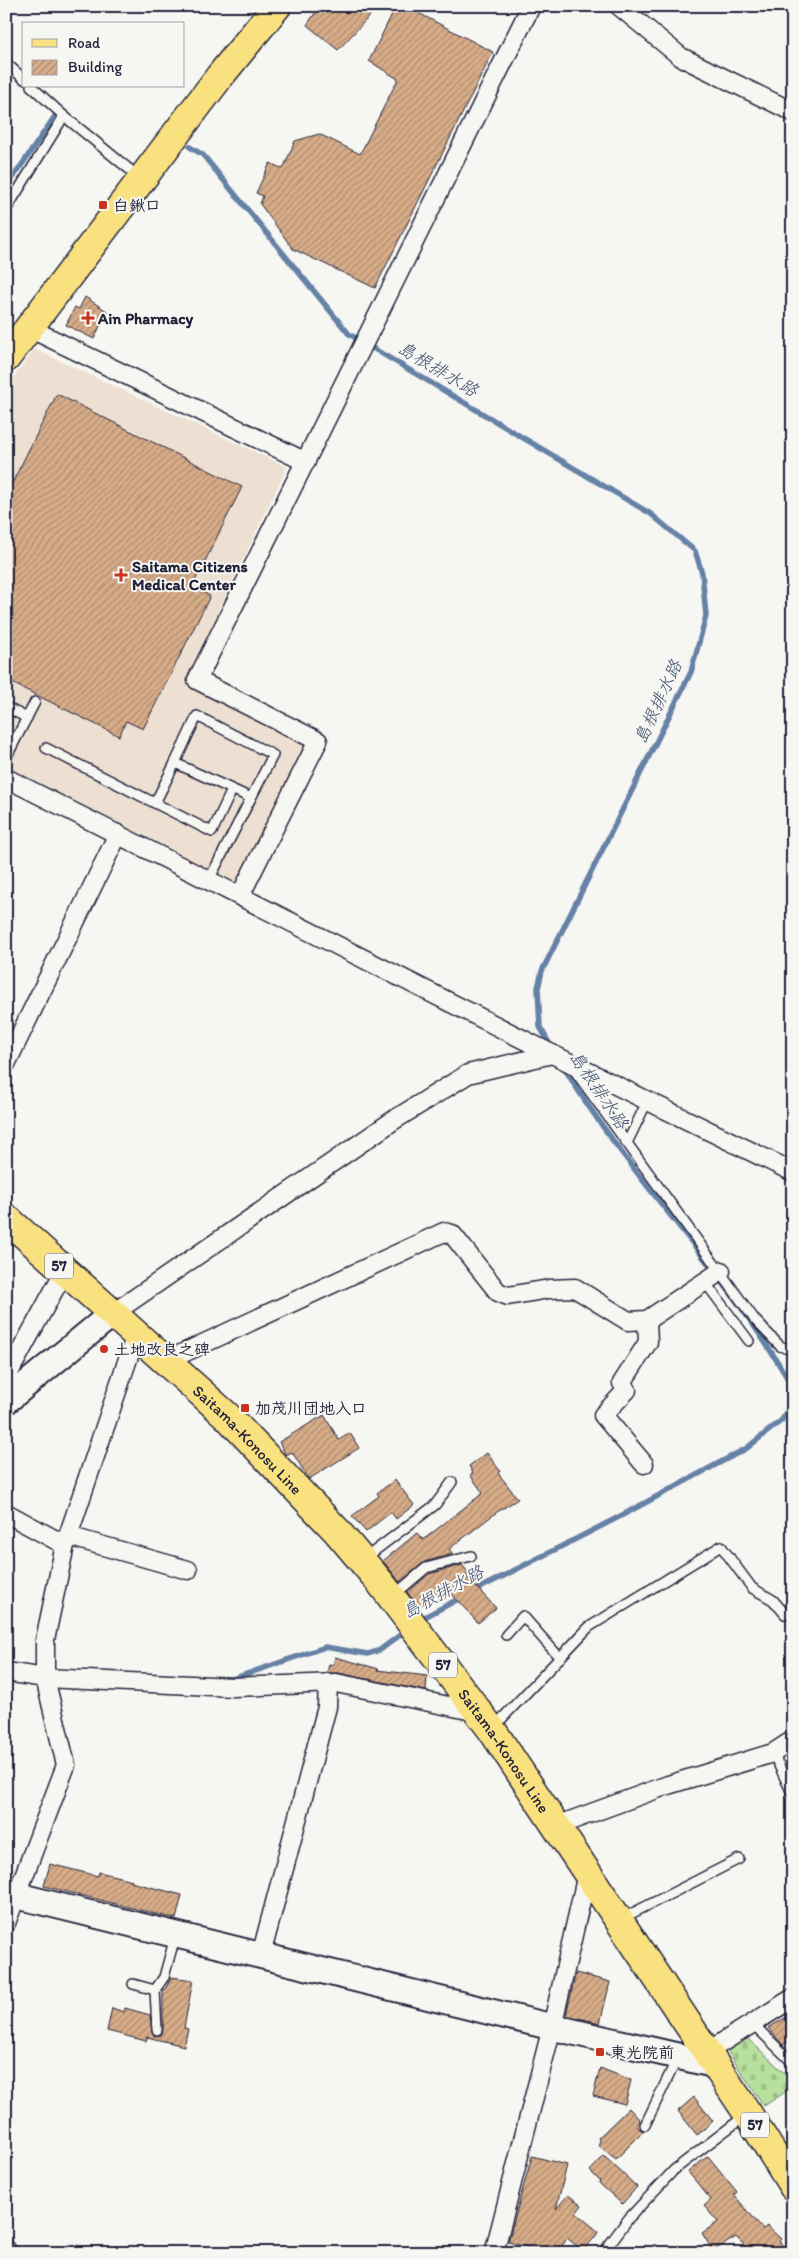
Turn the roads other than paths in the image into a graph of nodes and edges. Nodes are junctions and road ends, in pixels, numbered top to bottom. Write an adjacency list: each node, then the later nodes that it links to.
1 (277, 6): 9 (main road)
2 (531, 6): 13 (street)
3 (619, 6): 7 (street)
4 (6, 63): 5 (lane)
5 (22, 77)
6 (33, 88): 8 (lane)
7 (793, 112)
8 (64, 116): 9 (lane); 10 (lane)
9 (141, 179): 11 (main road)
10 (6, 210)
11 (29, 328): 12 (main road); 13 (street)
12 (6, 358)
13 (306, 462): 26 (street)
14 (35, 702): 16 (lane)
15 (6, 708): 16 (lane)
16 (27, 718): 18 (lane)
17 (46, 748): 23 (lane)
18 (6, 758)
19 (175, 762): 21 (lane); 22 (lane); 23 (lane)
20 (6, 778): 24 (street)
21 (232, 790): 22 (lane); 23 (lane)
22 (250, 798): 25 (lane)
23 (155, 804)
24 (118, 834): 25 (street); 28 (street)
25 (209, 880): 26 (street)
26 (240, 896): 27 (street)
27 (560, 1058): 29 (street); 30 (lane); 36 (street)
28 (6, 1064)
29 (646, 1099): 30 (lane); 31 (street)
30 (627, 1143): 34 (lane)
31 (793, 1172)
32 (6, 1218): 33 (main road, Saitama-Konosu Line / 57)
33 (65, 1270): 36 (main road, Saitama-Konosu Line / 57); 42 (street)
34 (721, 1271): 35 (street); 40 (lane)
35 (705, 1282): 37 (street); 39 (lane)
36 (112, 1314): 38 (main road, Saitama-Konosu Line / 57); 43 (street)
37 (647, 1320): 41 (street); 44 (street)
38 (136, 1335): 41 (main road, Saitama-Konosu Line / 57); 47 (street)
39 (749, 1341)
40 (793, 1351)
41 (166, 1361): 49 (main road, Saitama-Konosu Line / 57)
42 (6, 1378)
43 (6, 1401)
44 (644, 1464)
45 (452, 1482): 49 (lane)
46 (6, 1513): 47 (street)
47 (66, 1541): 50 (street); 56 (street)
48 (471, 1556): 51 (lane)
49 (362, 1561): 51 (main road, Saitama-Konosu Line / 57)
50 (188, 1570)
51 (391, 1598): 58 (main road, Saitama-Konosu Line / 57)
52 (793, 1609): 54 (lane)
53 (506, 1635): 54 (lane)
54 (560, 1658): 58 (lane)
55 (6, 1672): 56 (street)
56 (45, 1677): 57 (street); 65 (street)
57 (328, 1684): 58 (street); 69 (street)
58 (485, 1721): 62 (main road, Saitama-Konosu Line / 57)
59 (793, 1740): 60 (street)
60 (773, 1753): 61 (lane); 62 (street)
61 (793, 1795)
62 (556, 1826): 64 (main road, Saitama-Konosu Line / 57)
63 (739, 1859): 66 (lane)
64 (587, 1874): 66 (main road, Saitama-Konosu Line / 57); 74 (street)
65 (12, 1894): 67 (street); 68 (street)
66 (619, 1921): 77 (main road, Saitama-Konosu Line / 57)
67 (6, 1923)
68 (176, 1934): 69 (street); 71 (lane)
69 (261, 1955): 74 (street)
70 (133, 1984): 71 (lane)
71 (155, 1990): 75 (lane)
72 (793, 1998): 73 (street)
73 (752, 2024): 77 (street); 78 (lane)
74 (552, 2027): 76 (street); 82 (street)
75 (157, 2030)
76 (679, 2057): 77 (street); 80 (lane)
77 (711, 2058): 79 (main road, Saitama-Konosu Line / 57)
78 (793, 2063)
79 (748, 2114): 81 (main road, Saitama-Konosu Line / 57); 83 (lane)
80 (645, 2125)
81 (793, 2186)
82 (494, 2253)
83 (603, 2253)

